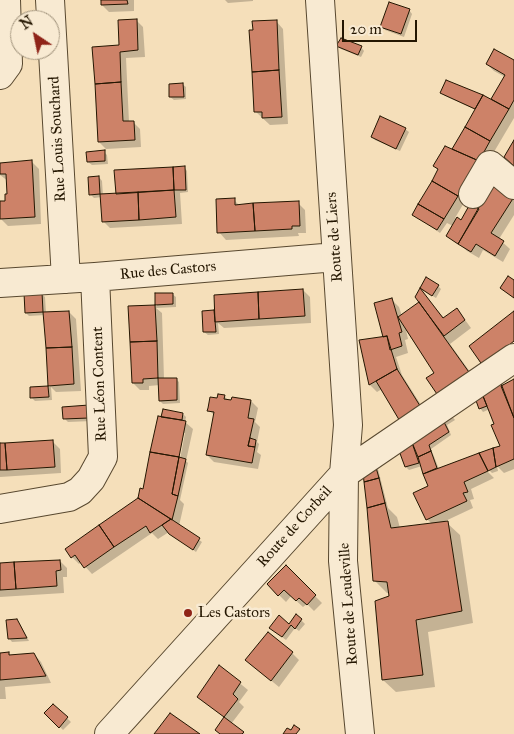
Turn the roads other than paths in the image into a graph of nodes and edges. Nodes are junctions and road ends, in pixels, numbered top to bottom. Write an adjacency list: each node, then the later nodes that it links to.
1 (6, 0): 4 (street)
2 (50, 0): 9 (street, Rue Louis Souchard)
3 (320, 0): 7 (street, Route de Liers)
4 (0, 75)
5 (514, 184): 6 (street)
6 (473, 194)
7 (336, 257): 8 (street, Rue des Castors); 12 (street, Route de Liers)
8 (96, 277): 9 (street, Rue des Castors); 13 (street, Rue Léon Content)
9 (66, 279): 10 (street, Rue des Castors)
10 (0, 283)
11 (514, 358): 12 (street, Route de Corbeil)
12 (344, 474): 14 (street, Route de Corbeil); 15 (street, Route de Leudeville)
13 (0, 509)
14 (109, 734)
15 (360, 734)

